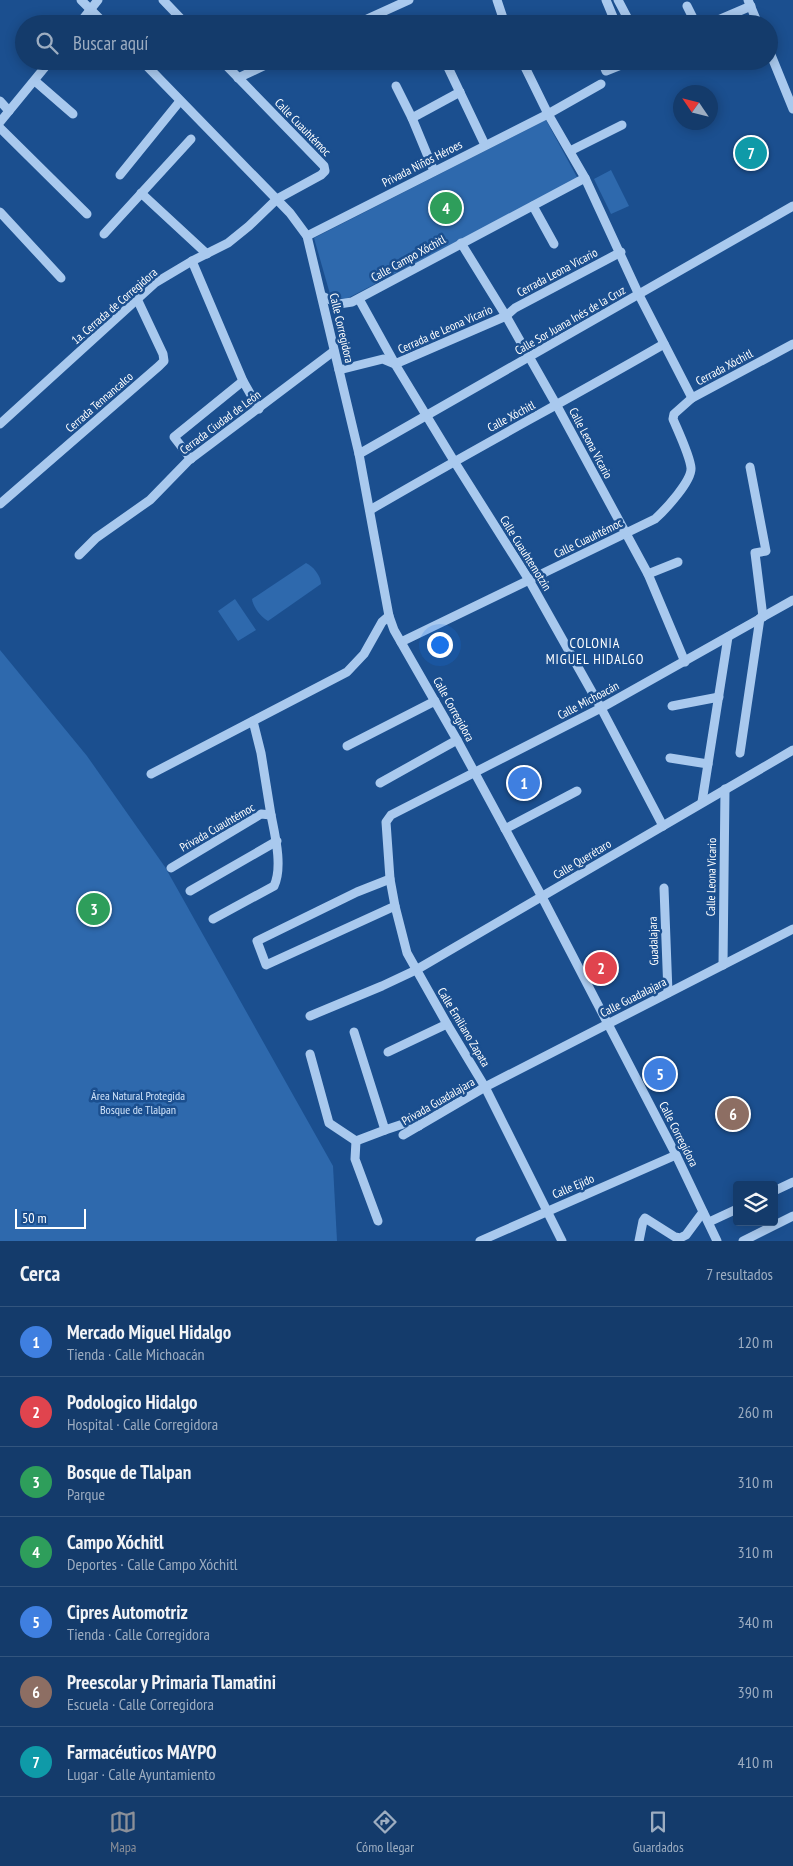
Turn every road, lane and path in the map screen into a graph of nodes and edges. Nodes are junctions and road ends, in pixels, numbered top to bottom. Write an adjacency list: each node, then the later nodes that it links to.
1 (81, 0): 10 (street)
2 (98, 0): 10 (street)
3 (163, 0): 13 (street)
4 (497, 0): 15 (street)
5 (606, 0): 16 (street)
6 (618, 0): 17 (street)
7 (404, 1): 14 (street)
8 (749, 3): 19 (street); 20 (street)
9 (687, 6): 18 (street)
10 (91, 9): 11 (street); 12 (street)
11 (86, 15)
12 (97, 15)
13 (177, 15)
14 (375, 15)
15 (502, 15)
16 (612, 15)
17 (626, 15)
18 (692, 15)
19 (726, 15)
20 (754, 15)
21 (43, 70): 29 (street)
22 (151, 70): 34 (street, Calle Corregidora)
23 (230, 70): 28 (street, Calle Cuauhtémoc)
24 (255, 70): 28 (street)
25 (449, 70): 32 (street)
26 (526, 70): 38 (street)
27 (777, 70): 35 (street)
28 (238, 78): 50 (street, Calle Cuauhtémoc)
29 (35, 80): 36 (street); 37 (street)
30 (601, 84): 38 (street, Privada Niños Héroes)
31 (396, 86): 39 (street)
32 (460, 92): 39 (street); 44 (street)
33 (0, 101): 36 (street)
34 (180, 101): 47 (street); 50 (street, Calle Corregidora)
35 (793, 109)
36 (9, 111): 40 (street)
37 (73, 114)
38 (548, 114): 44 (street, Privada Niños Héroes); 45 (street)
39 (412, 118): 46 (street)
40 (0, 122)
41 (622, 125): 45 (street)
42 (0, 128): 54 (street)
43 (191, 139): 49 (street)
44 (485, 146): 46 (street, Privada Niños Héroes)
45 (570, 151): 48 (street)
46 (434, 171): 56 (street, Privada Niños Héroes)
47 (120, 175)
48 (585, 178): 51 (street, Calle Campo Xóchitl); 59 (street)
49 (141, 193): 55 (street); 60 (street)
50 (277, 199): 56 (street, Calle Corregidora); 60 (street, 1a. Cerrada de Corregidora)
51 (534, 206): 57 (street, Calle Campo Xóchitl); 58 (street)
52 (793, 206): 63 (street, Calle Sor Juana Inés de la Cruz)
53 (0, 212): 62 (street)
54 (87, 214)
55 (104, 234)
56 (307, 236): 64 (street, Calle Corregidora)
57 (461, 243): 65 (street, Calle Campo Xóchitl); 67 (street, Calle Leona Vicario)
58 (554, 244)
59 (621, 252): 63 (street); 67 (street, Cerrada Leona Vicario)
60 (207, 254): 61 (street, 1a. Cerrada de Corregidora)
61 (192, 261): 66 (street, 1a. Cerrada de Corregidora); 74 (street)
62 (62, 278)
63 (639, 294): 68 (street); 71 (street, Calle Sor Juana Inés de la Cruz)
64 (322, 296): 65 (street, Calle Campo Xóchitl); 70 (street, Calle Corregidora)
65 (359, 299): 72 (street, Calle Cuauhtemotzin)
66 (138, 301): 80 (street, 1a. Cerrada de Corregidora); 85 (street, Cerrada Tennancalco)
67 (506, 316): 71 (street, Calle Leona Vicario); 72 (street, Cerrada de Leona Vicario)
68 (664, 344): 75 (street); 76 (street, Calle Xóchitl)
69 (793, 344): 75 (street, Cerrada Xóchitl)
70 (334, 351): 73 (street, Calle Corregidora); 77 (street, Cerrada Ciudad de León)
71 (529, 357): 76 (street, Calle Leona Vicario); 78 (street, Calle Sor Juana Inés de la Cruz)
72 (395, 364): 73 (street); 78 (street, Calle Cuauhtemotzin)
73 (339, 370): 81 (street, Calle Corregidora)
74 (243, 381): 77 (street); 82 (street)
75 (692, 398): 79 (street, Cerrada Xóchitl)
76 (557, 406): 83 (street, Calle Xóchitl); 87 (street, Calle Leona Vicario)
77 (259, 409): 82 (street, Cerrada Ciudad de León)
78 (427, 416): 81 (street, Calle Sor Juana Inés de la Cruz); 83 (street, Calle Cuauhtemotzin)
79 (673, 419): 87 (street, Calle Cuauhtémoc)
80 (0, 424)
81 (359, 454): 86 (street, Calle Corregidora)
82 (191, 459): 88 (street, Cerrada Ciudad de León)
83 (454, 461): 86 (street, Calle Xóchitl); 91 (street, Calle Cuauhtemotzin)
84 (750, 467): 94 (street)
85 (0, 504)
86 (370, 510): 93 (street, Calle Corregidora)
87 (626, 534): 90 (street, Calle Leona Vicario); 91 (street, Calle Cuauhtémoc)
88 (79, 555)
89 (678, 562): 90 (street)
90 (648, 574): 97 (street, Calle Leona Vicario)
91 (529, 580): 96 (street, Calle Cuauhtémoc); 101 (street, Calle Cuauhtemotzin)
92 (793, 600): 94 (street, Calle Michoacán)
93 (389, 616): 96 (street, Calle Corregidora); 102 (street)
94 (762, 617): 95 (street, Calle Michoacán); 106 (street)
95 (728, 637): 97 (street, Calle Michoacán); 98 (street)
96 (401, 642): 99 (street, Calle Corregidora)
97 (685, 662): 101 (street, Calle Michoacán)
98 (719, 697): 100 (street); 108 (street)
99 (435, 701): 103 (street, Calle Corregidora); 104 (street)
100 (672, 706)
101 (601, 708): 109 (street, Calle Michoacán); 117 (street, Calle Cuauhtemotzin)
102 (253, 721): 110 (street); 115 (street, Privada Cuauhtémoc)
103 (457, 740): 109 (street, Calle Corregidora); 111 (street)
104 (347, 746)
105 (793, 749): 112 (street, Calle Querétaro)
106 (740, 753)
107 (670, 758): 108 (street)
108 (708, 764): 114 (street)
109 (474, 773): 116 (street, Calle Michoacán); 118 (street, Calle Corregidora)
110 (151, 774)
111 (380, 783)
112 (725, 789): 114 (street, Calle Querétaro); 128 (street, Calle Leona Vicario)
113 (577, 790): 118 (street)
114 (702, 802): 117 (street, Calle Querétaro)
115 (271, 814): 119 (street); 120 (street, Privada Cuauhtémoc)
116 (391, 815): 121 (street, Calle Emiliano Zapata)
117 (662, 826): 124 (street, Calle Querétaro)
118 (505, 829): 124 (street, Calle Corregidora)
119 (277, 841): 123 (street); 126 (street)
120 (171, 868)
121 (390, 879): 125 (street, Calle Emiliano Zapata); 125 (street)
122 (664, 888): 130 (street, Guadalajara)
123 (190, 891)
124 (542, 897): 129 (street, Calle Querétaro); 133 (street, Calle Corregidora)
125 (395, 906): 129 (street, Calle Emiliano Zapata)
126 (213, 919)
127 (793, 929): 128 (street, Calle Guadalajara)
128 (723, 965): 130 (street, Calle Guadalajara)
129 (416, 970): 131 (street, Calle Querétaro); 132 (street, Calle Emiliano Zapata)
130 (668, 994): 133 (street, Calle Guadalajara)
131 (310, 1016)
132 (447, 1024): 135 (street); 137 (street, Calle Emiliano Zapata)
133 (608, 1024): 137 (street, Calle Guadalajara); 142 (street, Calle Corregidora)
134 (354, 1032): 139 (street)
135 (388, 1052)
136 (310, 1054): 141 (street)
137 (486, 1087): 138 (street, Privada Guadalajara); 145 (street, Calle Emiliano Zapata)
138 (419, 1126): 139 (street); 140 (street, Privada Guadalajara)
139 (385, 1130): 141 (street)
140 (402, 1135)
141 (356, 1141): 149 (street)
142 (676, 1154): 145 (street, Calle Ejido); 147 (street, Calle Corregidora)
143 (793, 1182): 144 (street)
144 (778, 1189)
145 (547, 1210): 151 (street, Calle Ejido); 152 (street, Calle Emiliano Zapata)
146 (733, 1211): 150 (street)
147 (704, 1212): 150 (street, Calle Corregidora); 153 (street)
148 (793, 1216): 155 (street)
149 (378, 1221)
150 (709, 1222): 154 (street, Calle Corregidora)
151 (480, 1241)
152 (562, 1241)
153 (639, 1241)
154 (717, 1241)
155 (743, 1241)

